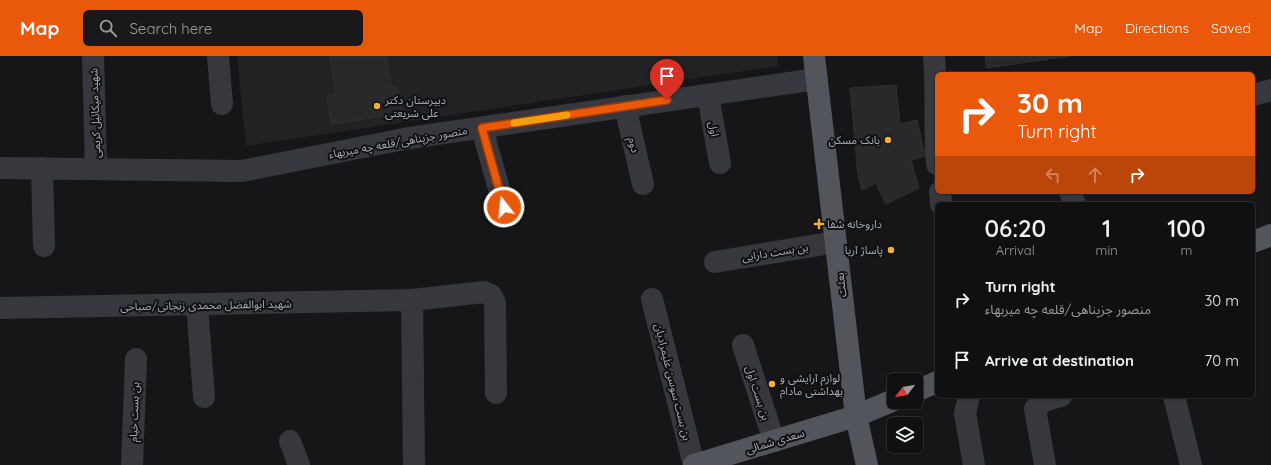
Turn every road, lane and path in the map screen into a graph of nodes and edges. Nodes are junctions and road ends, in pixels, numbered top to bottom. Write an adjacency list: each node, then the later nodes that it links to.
1 (93, 56): 16 (street, شهید میکائیل کریمی)
2 (218, 56): 10 (street)
3 (814, 56): 6 (main road, بعثت)
4 (934, 56): 5 (street)
5 (935, 72)
6 (817, 79): 8 (street, منصور جزپناهی/قلعه چه میربهاء); 21 (main road, بعثت)
7 (1271, 90): 9 (street)
8 (708, 94): 11 (street, منصور جزپناهی/قلعه چه میربهاء); 13 (street, اول)
9 (1255, 94)
10 (222, 104)
11 (625, 106): 12 (street, منصور جزپناهی/قلعه چه میربهاء); 17 (street, دوم)
12 (482, 128): 16 (street, منصور جزپناهی/قلعه چه میربهاء); 18 (street)
13 (720, 162)
14 (0, 168): 15 (street, منصور جزپناهی/قلعه چه میربهاء)
15 (42, 168): 16 (street, منصور جزپناهی/قلعه چه میربهاء); 22 (street)
16 (96, 169)
17 (643, 184)
18 (504, 207)
19 (1271, 235): 20 (main road)
20 (1255, 241)
21 (836, 242): 23 (street, بن بست دارایی); 38 (main road, بعثت)
22 (44, 246)
23 (715, 262)
24 (652, 299): 44 (street, بن بست سوسن علیمرادیان)
25 (412, 300): 26 (street, شهید ابوالفضل محمدی زنجانی/صباحی); 32 (street, شهید ابوالفضل محمدی زنجانی/صباحی); 43 (street)
26 (196, 305): 27 (street, شهید ابوالفضل محمدی زنجانی/صباحی); 33 (street)
27 (0, 308)
28 (743, 346): 40 (street, بن بست اول)
29 (136, 359): 41 (street, بن بست خیام)
30 (935, 383): 31 (main road)
31 (923, 388)
32 (496, 393)
33 (204, 397)
34 (969, 398): 46 (street)
35 (1054, 398): 47 (street)
36 (1174, 398): 48 (street)
37 (887, 403): 38 (main road, سعدی شمالی)
38 (856, 416): 40 (main road, سعدی شمالی); 45 (main road, بعثت)
39 (290, 441): 42 (street)
40 (774, 441): 44 (main road, سعدی شمالی)
41 (132, 465)
42 (299, 465)
43 (414, 465)
44 (694, 465)
45 (867, 465)
46 (974, 465)
47 (1044, 465)
48 (1191, 465)

